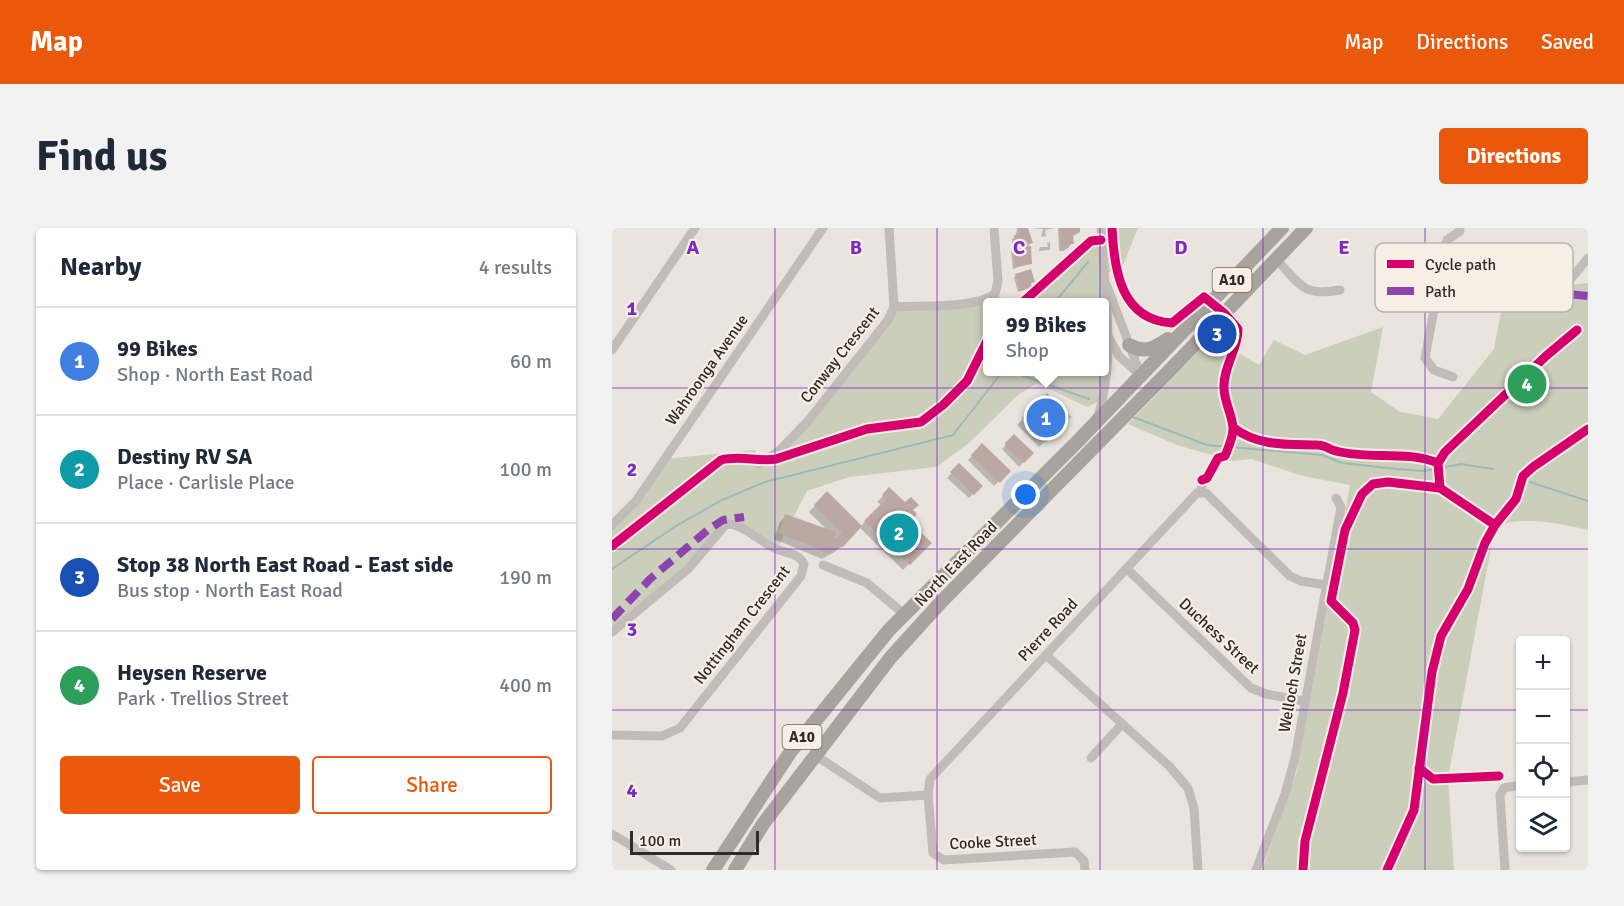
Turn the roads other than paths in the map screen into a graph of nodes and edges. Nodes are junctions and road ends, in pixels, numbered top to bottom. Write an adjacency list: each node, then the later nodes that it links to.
1 (695, 228): 23 (street)
2 (823, 228): 34 (street, Wahroonga Avenue)
3 (889, 228): 18 (street)
4 (994, 228): 15 (street, Conway Crescent)
5 (1101, 228): 13 (street)
6 (1282, 228): 20 (highway, North East Road / A10)
7 (1305, 228): 11 (highway, North East Road / A10)
8 (1460, 231): 9 (street)
9 (1446, 243)
10 (1588, 258): 12 (street)
11 (1276, 259): 14 (street); 24 (highway, North East Road / A10)
12 (1573, 276)
13 (1104, 279): 16 (street); 22 (street)
14 (1340, 290)
15 (989, 298)
16 (1105, 298)
17 (983, 300): 18 (street, Conway Crescent)
18 (894, 307): 30 (street, Conway Crescent)
19 (1434, 312): 27 (street)
20 (1183, 333): 22 (highway); 26 (highway, North East Road / A10)
21 (1109, 334): 26 (street)
22 (1130, 345): 26 (street)
23 (612, 350)
24 (1174, 366): 26 (highway); 28 (highway, North East Road / A10)
25 (1107, 376): 29 (street)
26 (1141, 376): 28 (highway); 29 (highway, North East Road / A10)
27 (1453, 377)
28 (1135, 405): 38 (highway, North East Road / A10)
29 (1096, 421): 39 (highway, North East Road / A10)
30 (759, 464)
31 (1202, 480): 32 (street)
32 (1201, 493): 36 (street, Pierre Road); 37 (street)
33 (1336, 498): 37 (street, Welloch Street)
34 (612, 525)
35 (823, 565): 39 (street)
36 (1126, 569): 42 (street, Pierre Road); 43 (street, Duchess Street)
37 (1326, 585): 43 (street, Welloch Street)
38 (932, 613): 39 (highway); 41 (highway, North East Road / A10)
39 (904, 614): 41 (highway); 54 (highway, North East Road / A10)
40 (612, 632): 45 (street, Nottingham Crescent)
41 (906, 640): 46 (highway, North East Road / A10)
42 (1046, 655): 44 (street); 51 (street, Pierre Road)
43 (1303, 701): 58 (street, Welloch Street)
44 (1122, 724): 47 (street); 57 (street)
45 (612, 735)
46 (815, 755): 51 (street); 55 (highway, North East Road / A10)
47 (1091, 758)
48 (1588, 780): 49 (street)
49 (1570, 782)
50 (1516, 786): 59 (street)
51 (928, 795): 56 (street, Cooke Street)
52 (613, 836): 53 (street)
53 (671, 870)
54 (713, 870)
55 (735, 870)
56 (1085, 870)
57 (1198, 870)
58 (1256, 870)
59 (1505, 870)

